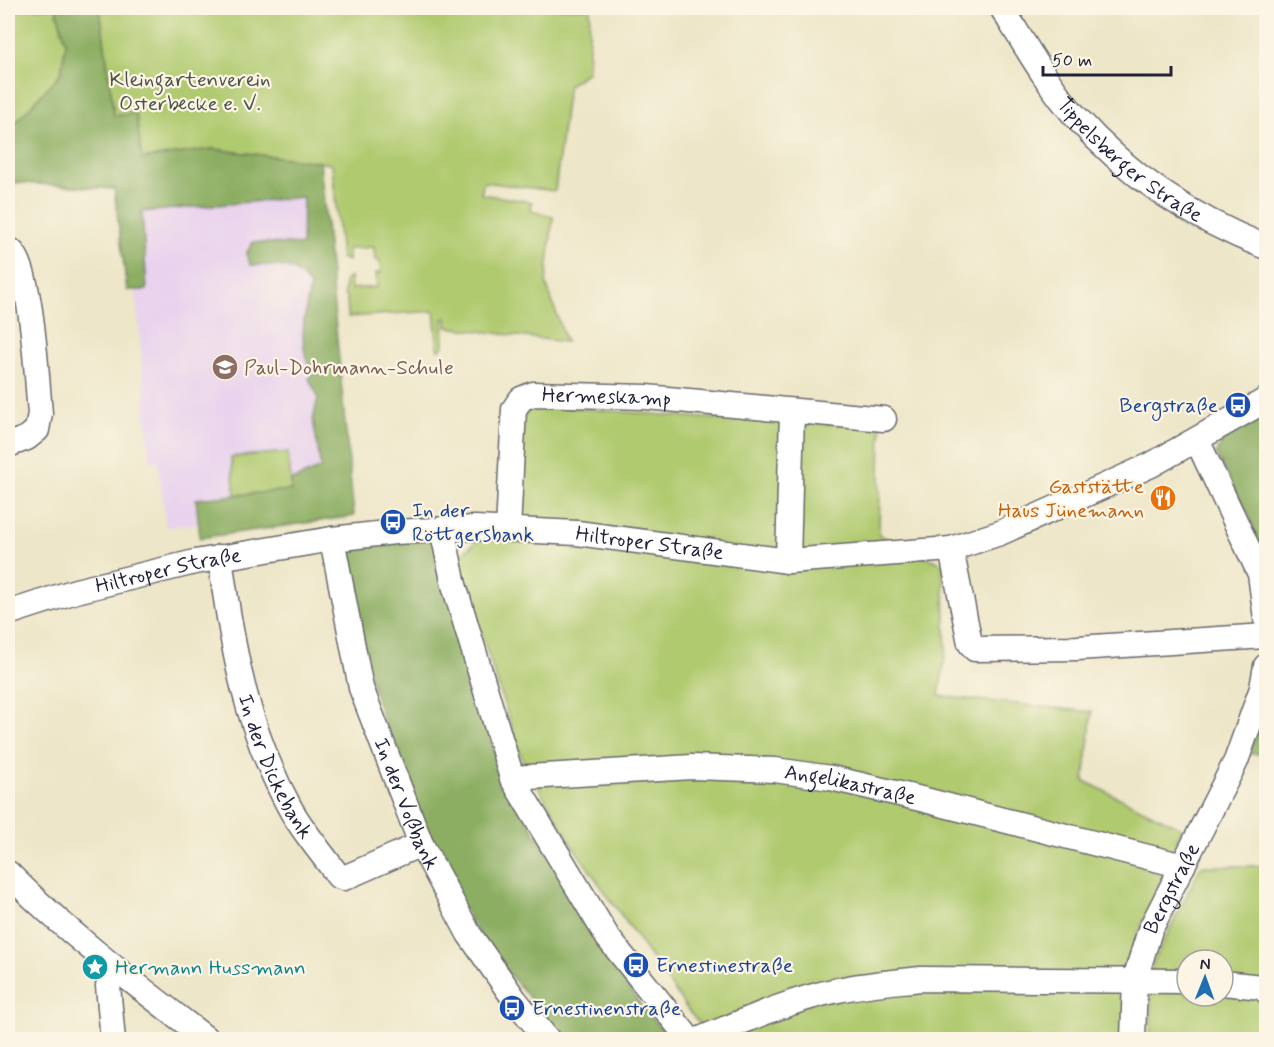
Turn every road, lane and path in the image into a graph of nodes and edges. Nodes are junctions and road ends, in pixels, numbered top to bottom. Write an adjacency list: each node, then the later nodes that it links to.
1 (1002, 8): 2 (street, Tippelsberger Straße)
2 (1266, 247)
3 (8, 249): 4 (street)
4 (18, 298): 9 (street)
5 (1266, 400): 8 (street, Hiltroper Straße)
6 (792, 411): 7 (street, Hermeskamp); 11 (street, Hermeskamp); 15 (street)
7 (885, 419)
8 (1197, 440): 13 (street, Hiltroper Straße); 17 (street)
9 (8, 445)
10 (442, 529): 11 (street, Hiltroper Straße); 12 (street, Hiltroper Straße); 20 (street)
11 (507, 530): 15 (street, Hiltroper Straße)
12 (332, 539): 14 (street, Hiltroper Straße); 21 (street, In der Voßbank)
13 (951, 549): 15 (street, Hiltroper Straße); 18 (street)
14 (220, 557): 16 (street, Hiltroper Straße); 21 (street, In der Dickebank)
15 (788, 561)
16 (8, 613)
17 (1266, 619)
18 (1266, 636)
19 (1266, 666): 22 (street, Bergstraße)
20 (512, 778): 22 (street, Angelikastraße); 32 (street)
21 (421, 844): 31 (street, In der Voßbank)
22 (1183, 866): 25 (street, Bergstraße)
23 (8, 873): 24 (street)
24 (115, 969): 29 (street); 30 (street)
25 (1135, 979): 26 (street); 33 (street); 34 (street, Bergstraße)
26 (1175, 981)
27 (1235, 984): 28 (street)
28 (1266, 991)
29 (113, 1040)
30 (208, 1040)
31 (548, 1040)
32 (690, 1040)
33 (698, 1040)
34 (1133, 1040)

